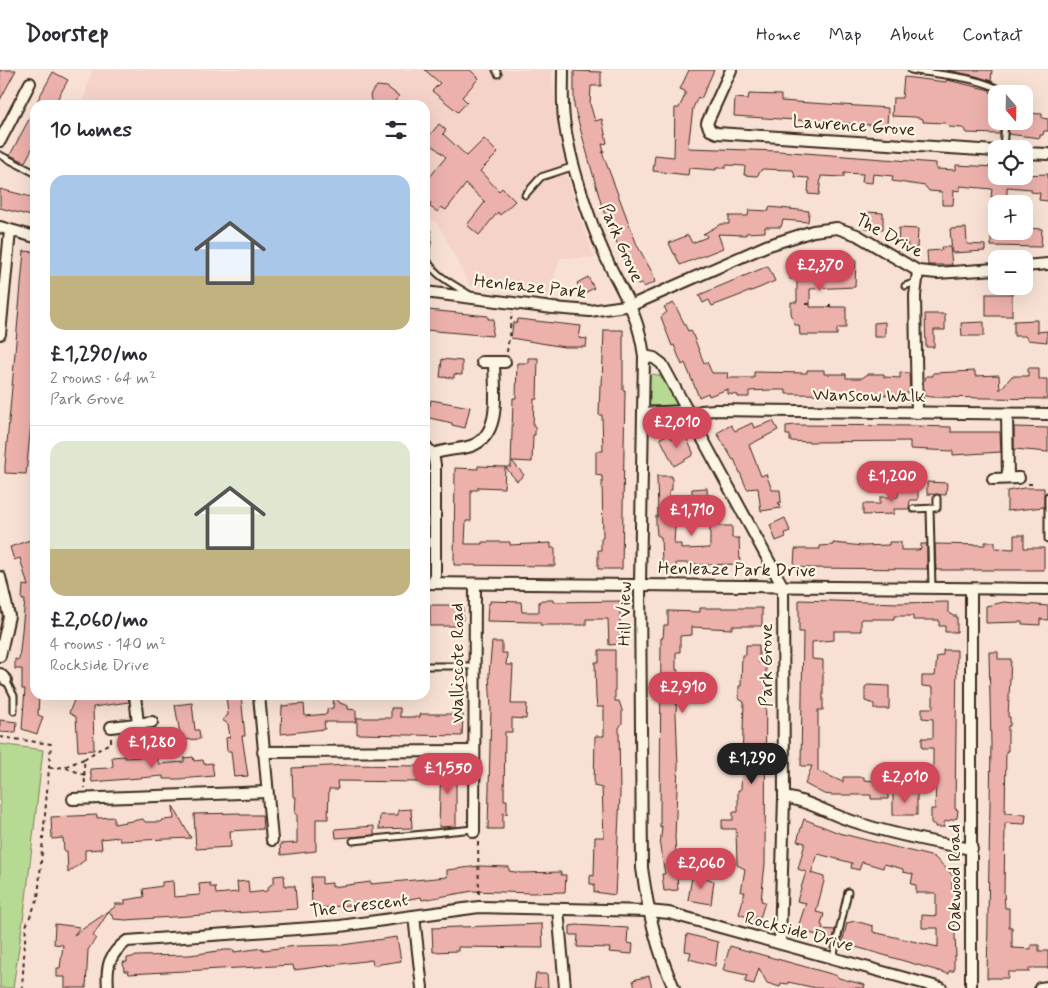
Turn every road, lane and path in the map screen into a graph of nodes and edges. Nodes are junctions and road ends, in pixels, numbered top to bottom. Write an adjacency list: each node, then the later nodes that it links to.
1 (563, 70): 12 (street, Park Grove)
2 (731, 70): 8 (street, Lawrence Grove)
3 (910, 70): 4 (lane); 6 (lane)
4 (909, 77)
5 (30, 83): 7 (street)
6 (991, 85)
7 (0, 141)
8 (988, 151)
9 (1033, 153): 10 (street)
10 (1048, 154)
11 (0, 155): 13 (lane)
12 (575, 166): 14 (lane); 30 (street, Park Grove)
13 (30, 170)
14 (525, 196)
15 (0, 227): 16 (street)
16 (10, 231): 17 (street); 31 (street)
17 (30, 236)
18 (430, 264): 26 (lane)
19 (1048, 264): 20 (street)
20 (1033, 265)
21 (988, 270): 22 (street, The Drive)
22 (918, 271): 23 (street); 30 (street, The Drive)
23 (917, 282): 24 (lane); 38 (street)
24 (905, 286)
25 (430, 293): 26 (street, Henleaze Park)
26 (473, 297): 27 (street, Henleaze Park)
27 (513, 303): 30 (street, Henleaze Park); 35 (path)
28 (806, 304): 29 (path)
29 (812, 304)
30 (632, 305): 32 (street, Park Grove)
31 (0, 334)
32 (644, 356): 36 (street, Hill View); 37 (street, Park Grove)
33 (482, 362): 34 (street)
34 (494, 362): 35 (street); 42 (street)
35 (505, 362)
36 (643, 413): 37 (street); 52 (street, Hill View)
37 (688, 413): 38 (street, Wanscow Walk); 53 (street, Park Grove)
38 (917, 413): 39 (street, Wanscow Walk)
39 (1007, 414): 40 (street, Wanscow Walk); 43 (street)
40 (1048, 414)
41 (430, 451): 42 (street)
42 (433, 454): 50 (street)
43 (993, 479)
44 (1048, 496): 48 (lane)
45 (937, 498): 46 (lane)
46 (930, 508): 47 (lane); 54 (lane)
47 (913, 509)
48 (1048, 538)
49 (0, 577): 57 (street)
50 (430, 583): 51 (street, Henleaze Park Drive)
51 (475, 584): 52 (street, Henleaze Park Drive); 59 (street, Walliscote Road)
52 (640, 584): 53 (street, Henleaze Park Drive); 85 (street, Hill View)
53 (783, 587): 54 (street, Henleaze Park Drive); 76 (street, Park Grove)
54 (932, 589): 55 (street, Henleaze Park Drive)
55 (972, 589): 56 (street, Henleaze Park Drive); 81 (street, Oakwood Road)
56 (1048, 590)
57 (0, 656)
58 (430, 666): 59 (lane)
59 (475, 666): 68 (street, Walliscote Road)
60 (3, 677): 63 (lane)
61 (136, 700): 65 (street)
62 (259, 700): 69 (street)
63 (14, 711)
64 (152, 722): 65 (street)
65 (138, 724): 66 (street)
66 (111, 727): 70 (path)
67 (0, 737): 72 (path)
68 (474, 751): 69 (street); 78 (street, Walliscote Road)
69 (263, 752): 74 (street)
70 (84, 759): 71 (path); 73 (path)
71 (64, 767): 72 (path); 73 (path)
72 (50, 768): 90 (path)
73 (84, 775): 75 (path)
74 (266, 792): 75 (street); 79 (street)
75 (85, 794): 77 (street)
76 (784, 797): 81 (street); 87 (street, Park Grove)
77 (73, 799)
78 (474, 830): 80 (lane); 83 (path)
79 (272, 840)
80 (353, 841)
81 (972, 849): 96 (street, Oakwood Road)
82 (848, 892): 88 (lane)
83 (480, 907): 84 (street, The Crescent); 86 (street, The Crescent)
84 (558, 910): 85 (street, The Crescent); 93 (street)
85 (648, 911): 87 (street, Rockside Drive); 94 (street, Hill View)
86 (414, 916): 91 (street, The Crescent); 92 (street)
87 (780, 944): 88 (street, Rockside Drive)
88 (833, 958): 95 (street, Rockside Drive)
89 (1048, 987): 97 (street)
90 (22, 988)
91 (108, 988)
92 (422, 988)
93 (565, 988)
94 (674, 988)
95 (941, 988)
96 (971, 988)
97 (1040, 988)

